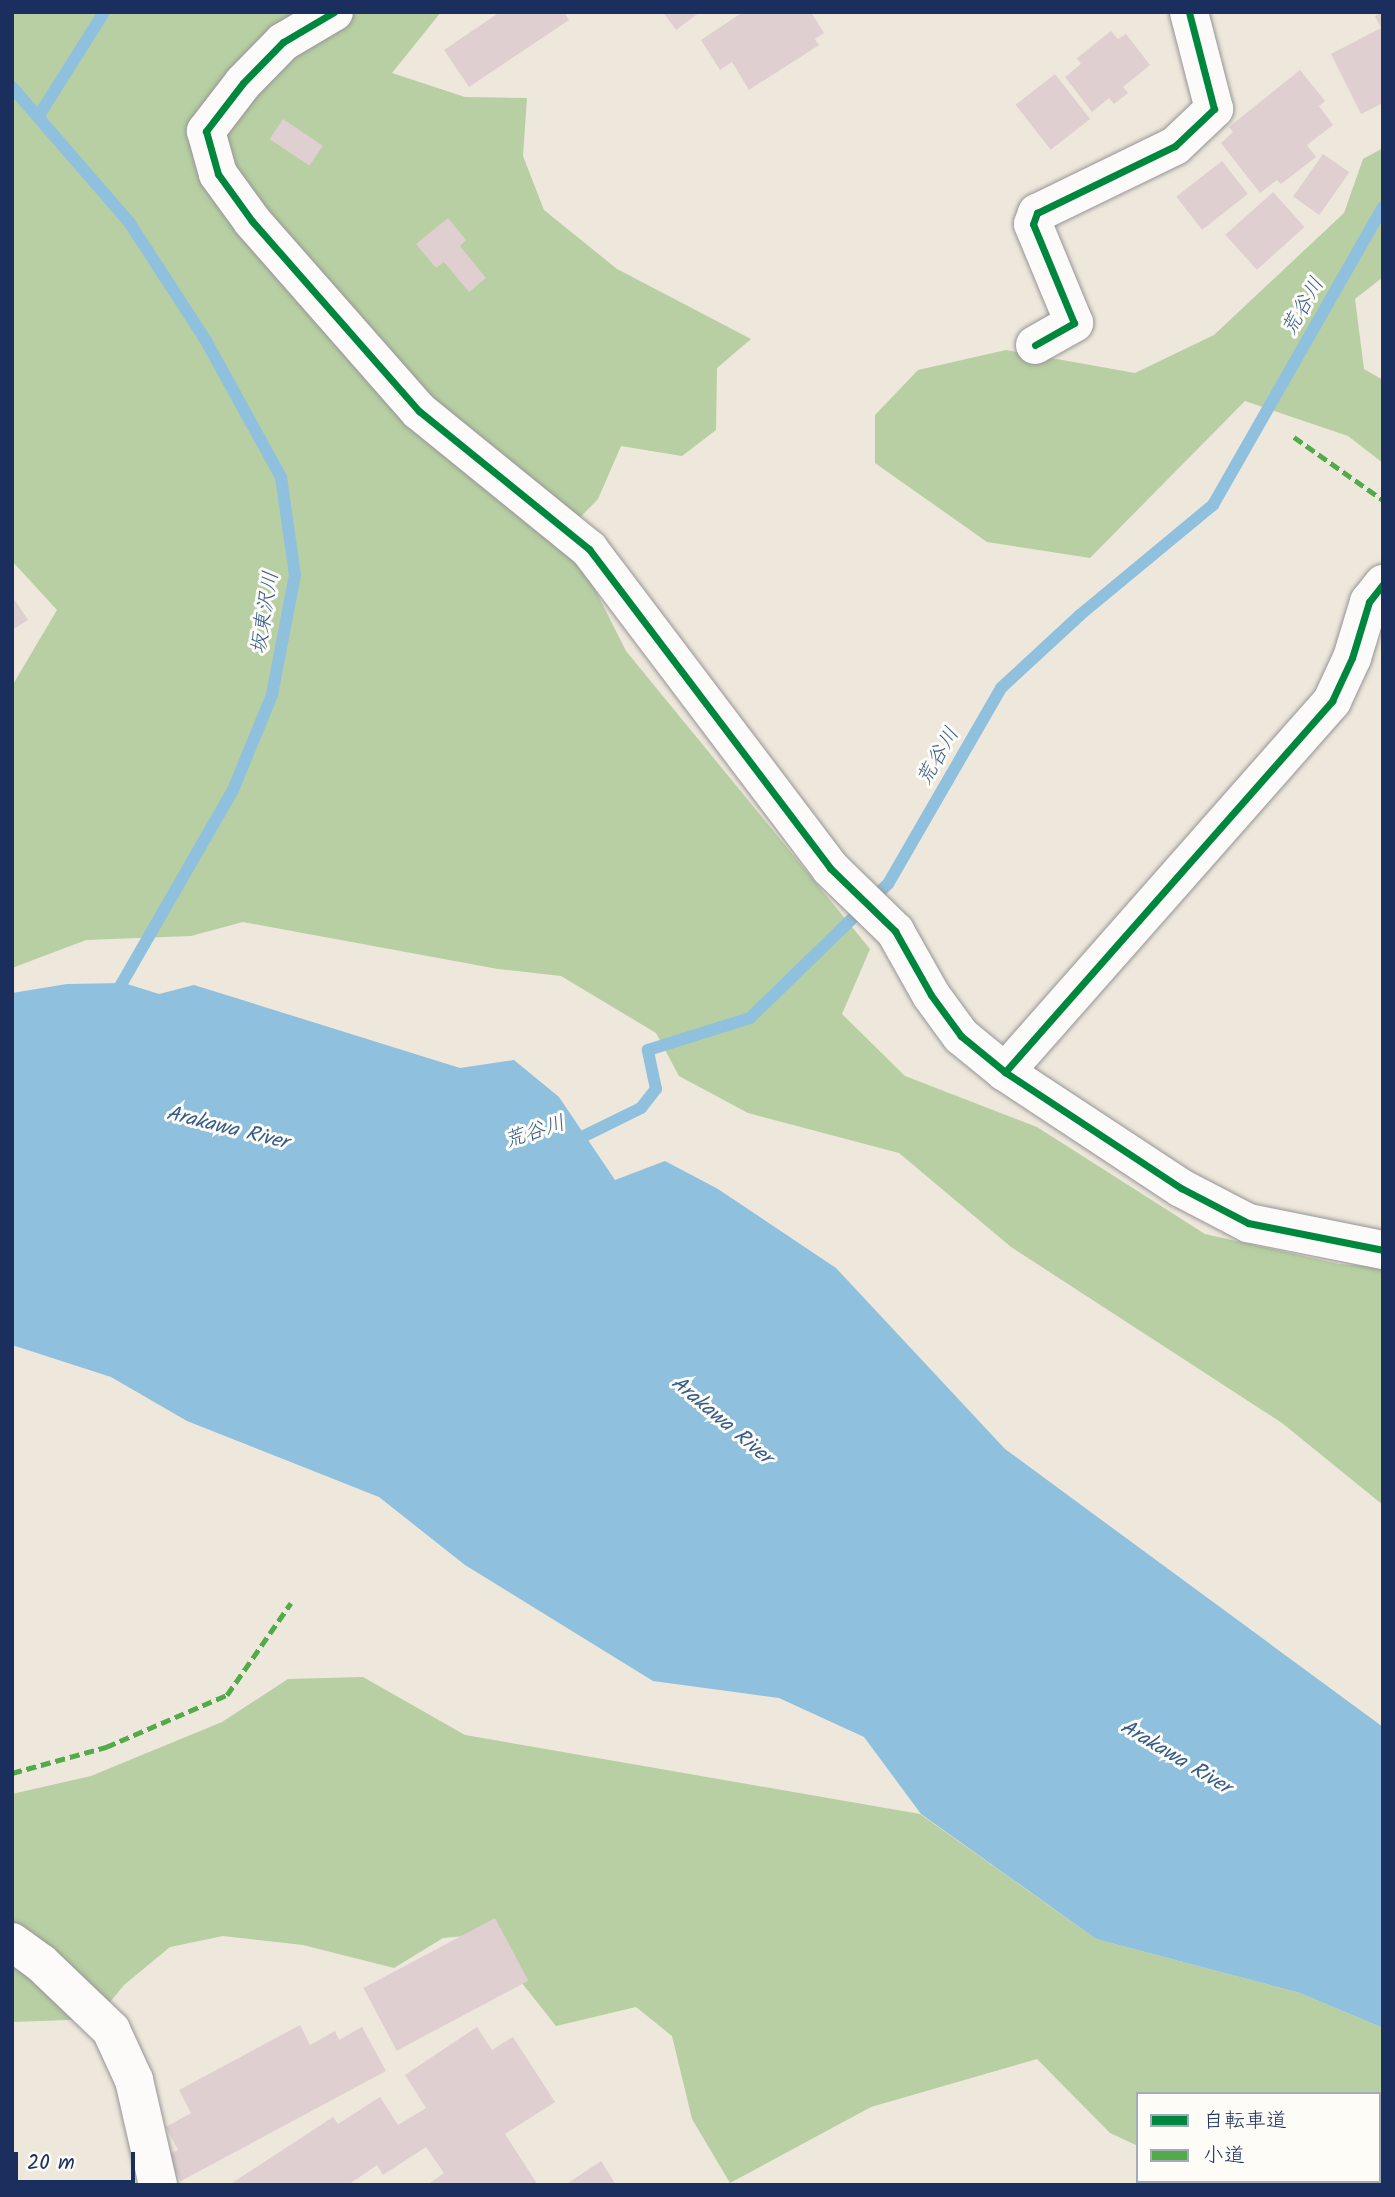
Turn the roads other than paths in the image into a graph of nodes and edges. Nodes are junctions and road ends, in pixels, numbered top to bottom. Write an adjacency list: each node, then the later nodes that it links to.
1 (334, 12): 5 (street)
2 (1189, 12): 3 (street)
3 (1035, 345)
4 (1383, 584): 5 (street)
5 (1004, 1072): 6 (street)
6 (1383, 1250)
7 (12, 1942): 8 (street)
8 (158, 2185)

